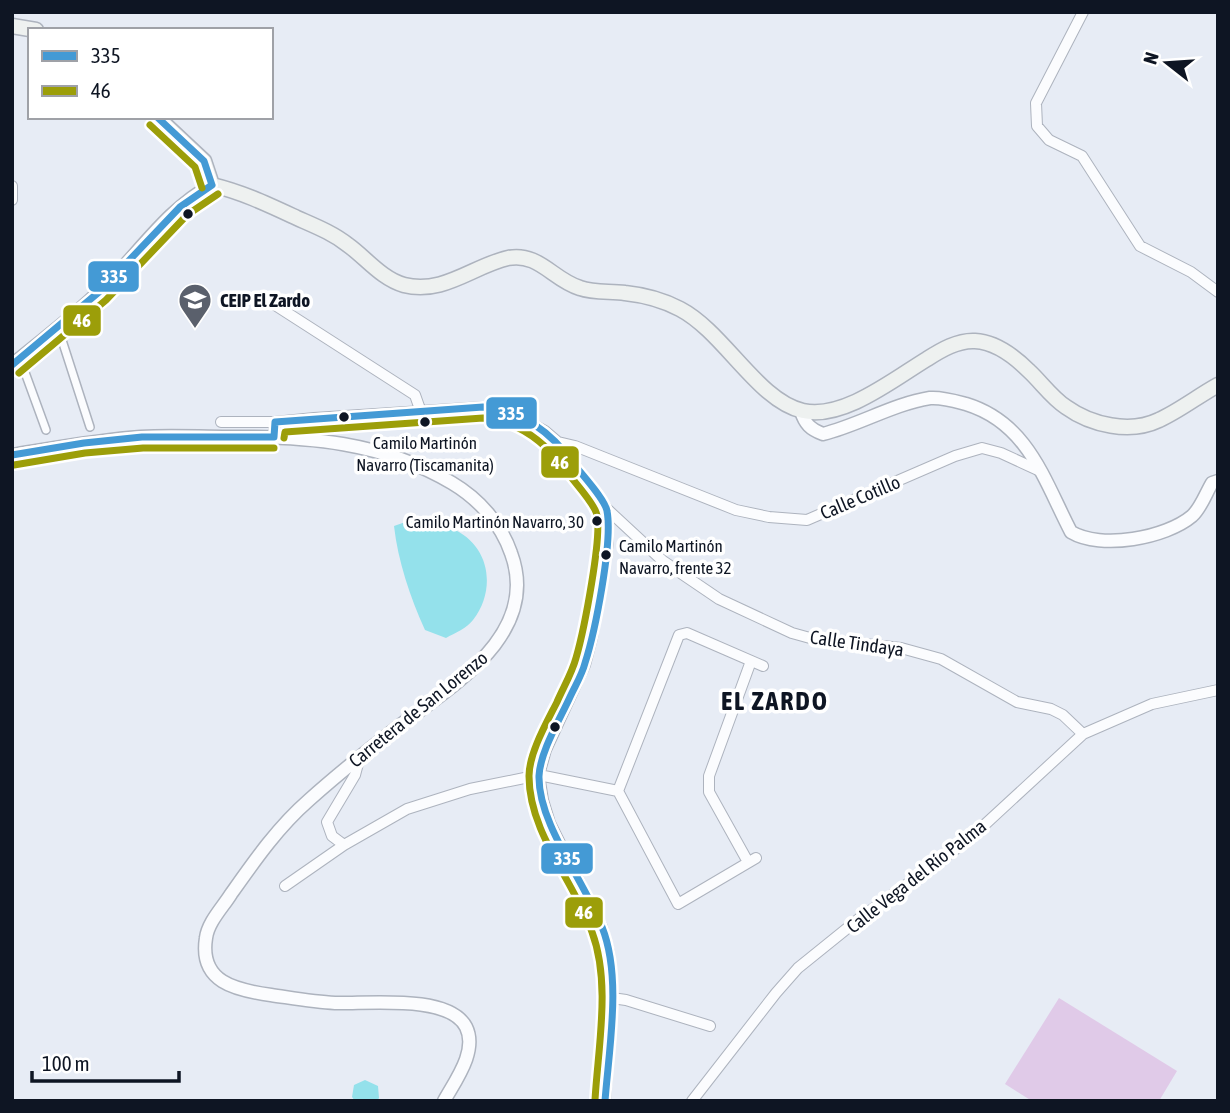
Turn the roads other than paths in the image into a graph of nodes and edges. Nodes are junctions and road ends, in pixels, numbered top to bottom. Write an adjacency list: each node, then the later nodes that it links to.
1 (1083, 12): 6 (street)
2 (159, 119): 3 (main road)
3 (212, 185): 9 (street); 11 (main road)
4 (12, 186): 5 (street)
5 (12, 200)
6 (1218, 292)
7 (275, 305): 12 (street)
8 (60, 334): 15 (street)
9 (18, 366): 16 (street)
10 (1218, 385): 11 (main road)
11 (801, 411): 20 (street)
12 (421, 412): 14 (street); 18 (street)
13 (220, 422): 14 (street)
14 (275, 422): 17 (street)
15 (90, 427)
16 (46, 430)
17 (274, 437): 19 (street, Carretera de San Lorenzo); 27 (street, Carretera de San Lorenzo)
18 (558, 442): 20 (street, Calle Cotillo); 22 (street, Calle Tindaya)
19 (12, 455)
20 (1040, 471): 21 (street)
21 (1218, 481)
22 (607, 509): 26 (street, Calle Tindaya); 28 (street)
23 (751, 661): 24 (street); 29 (street); 29 (street)
24 (763, 666)
25 (1218, 690): 26 (street, Calle Vega del Río Palma)
26 (1083, 734): 36 (street, Calle Vega del Río Palma)
27 (360, 756): 30 (street); 34 (street, Carretera de San Lorenzo)
28 (539, 775): 29 (street); 30 (street); 32 (street)
29 (618, 791)
30 (344, 845): 31 (street)
31 (285, 886)
32 (612, 998): 33 (street); 35 (street)
33 (710, 1026)
34 (444, 1101)
35 (604, 1101)
36 (692, 1101)

